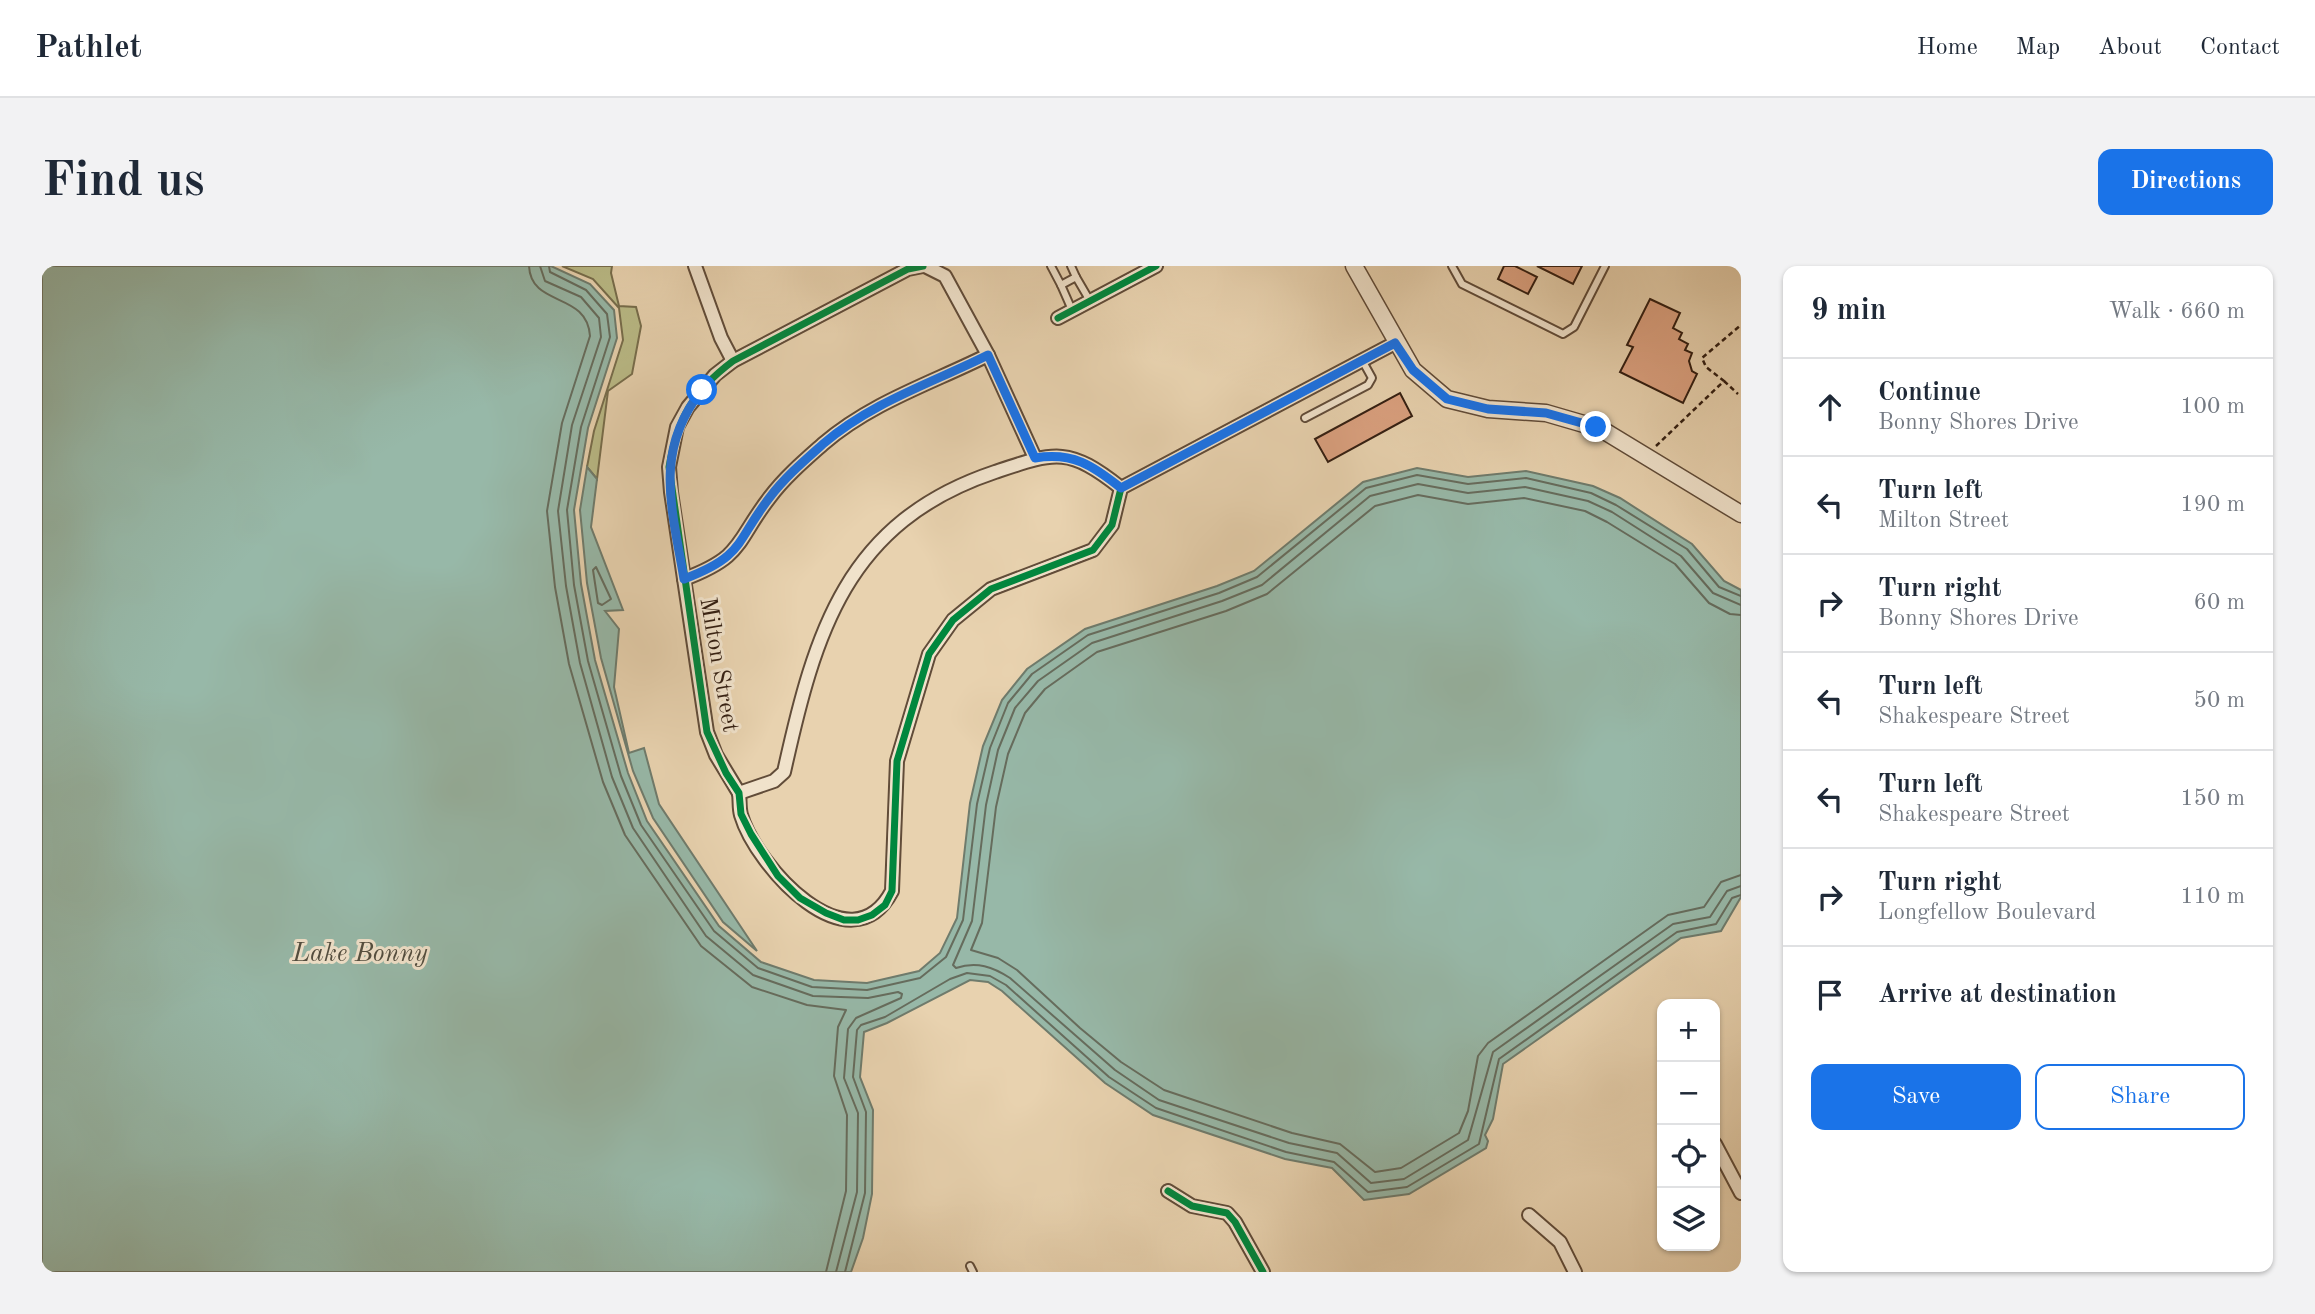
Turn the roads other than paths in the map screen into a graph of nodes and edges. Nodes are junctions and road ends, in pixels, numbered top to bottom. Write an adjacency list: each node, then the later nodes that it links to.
1 (695, 266): 17 (street)
2 (924, 266): 15 (street); 17 (street)
3 (1051, 266): 10 (lane)
4 (1071, 266): 9 (lane)
5 (1156, 266): 11 (street)
6 (1354, 266): 14 (street)
7 (1452, 266): 8 (lane)
8 (1605, 266)
9 (1076, 277): 10 (lane); 11 (lane)
10 (1061, 285): 12 (lane)
11 (1090, 301): 12 (street)
12 (1072, 310): 13 (street)
13 (1058, 318)
14 (1395, 343): 16 (street); 21 (street)
15 (988, 355): 19 (street); 22 (street, Milton Street)
16 (1362, 360): 18 (lane); 20 (street)
17 (733, 361): 22 (street)
18 (1305, 418)
19 (1035, 458): 20 (street); 23 (street)
20 (1121, 488): 23 (street)
21 (1741, 514)
22 (684, 579): 23 (street, Milton Street)
23 (740, 793)
24 (1720, 1153): 26 (street)
25 (1168, 1191): 28 (street)
26 (1741, 1193)
27 (1528, 1215): 29 (street)
28 (1263, 1272)
29 (1575, 1272)

